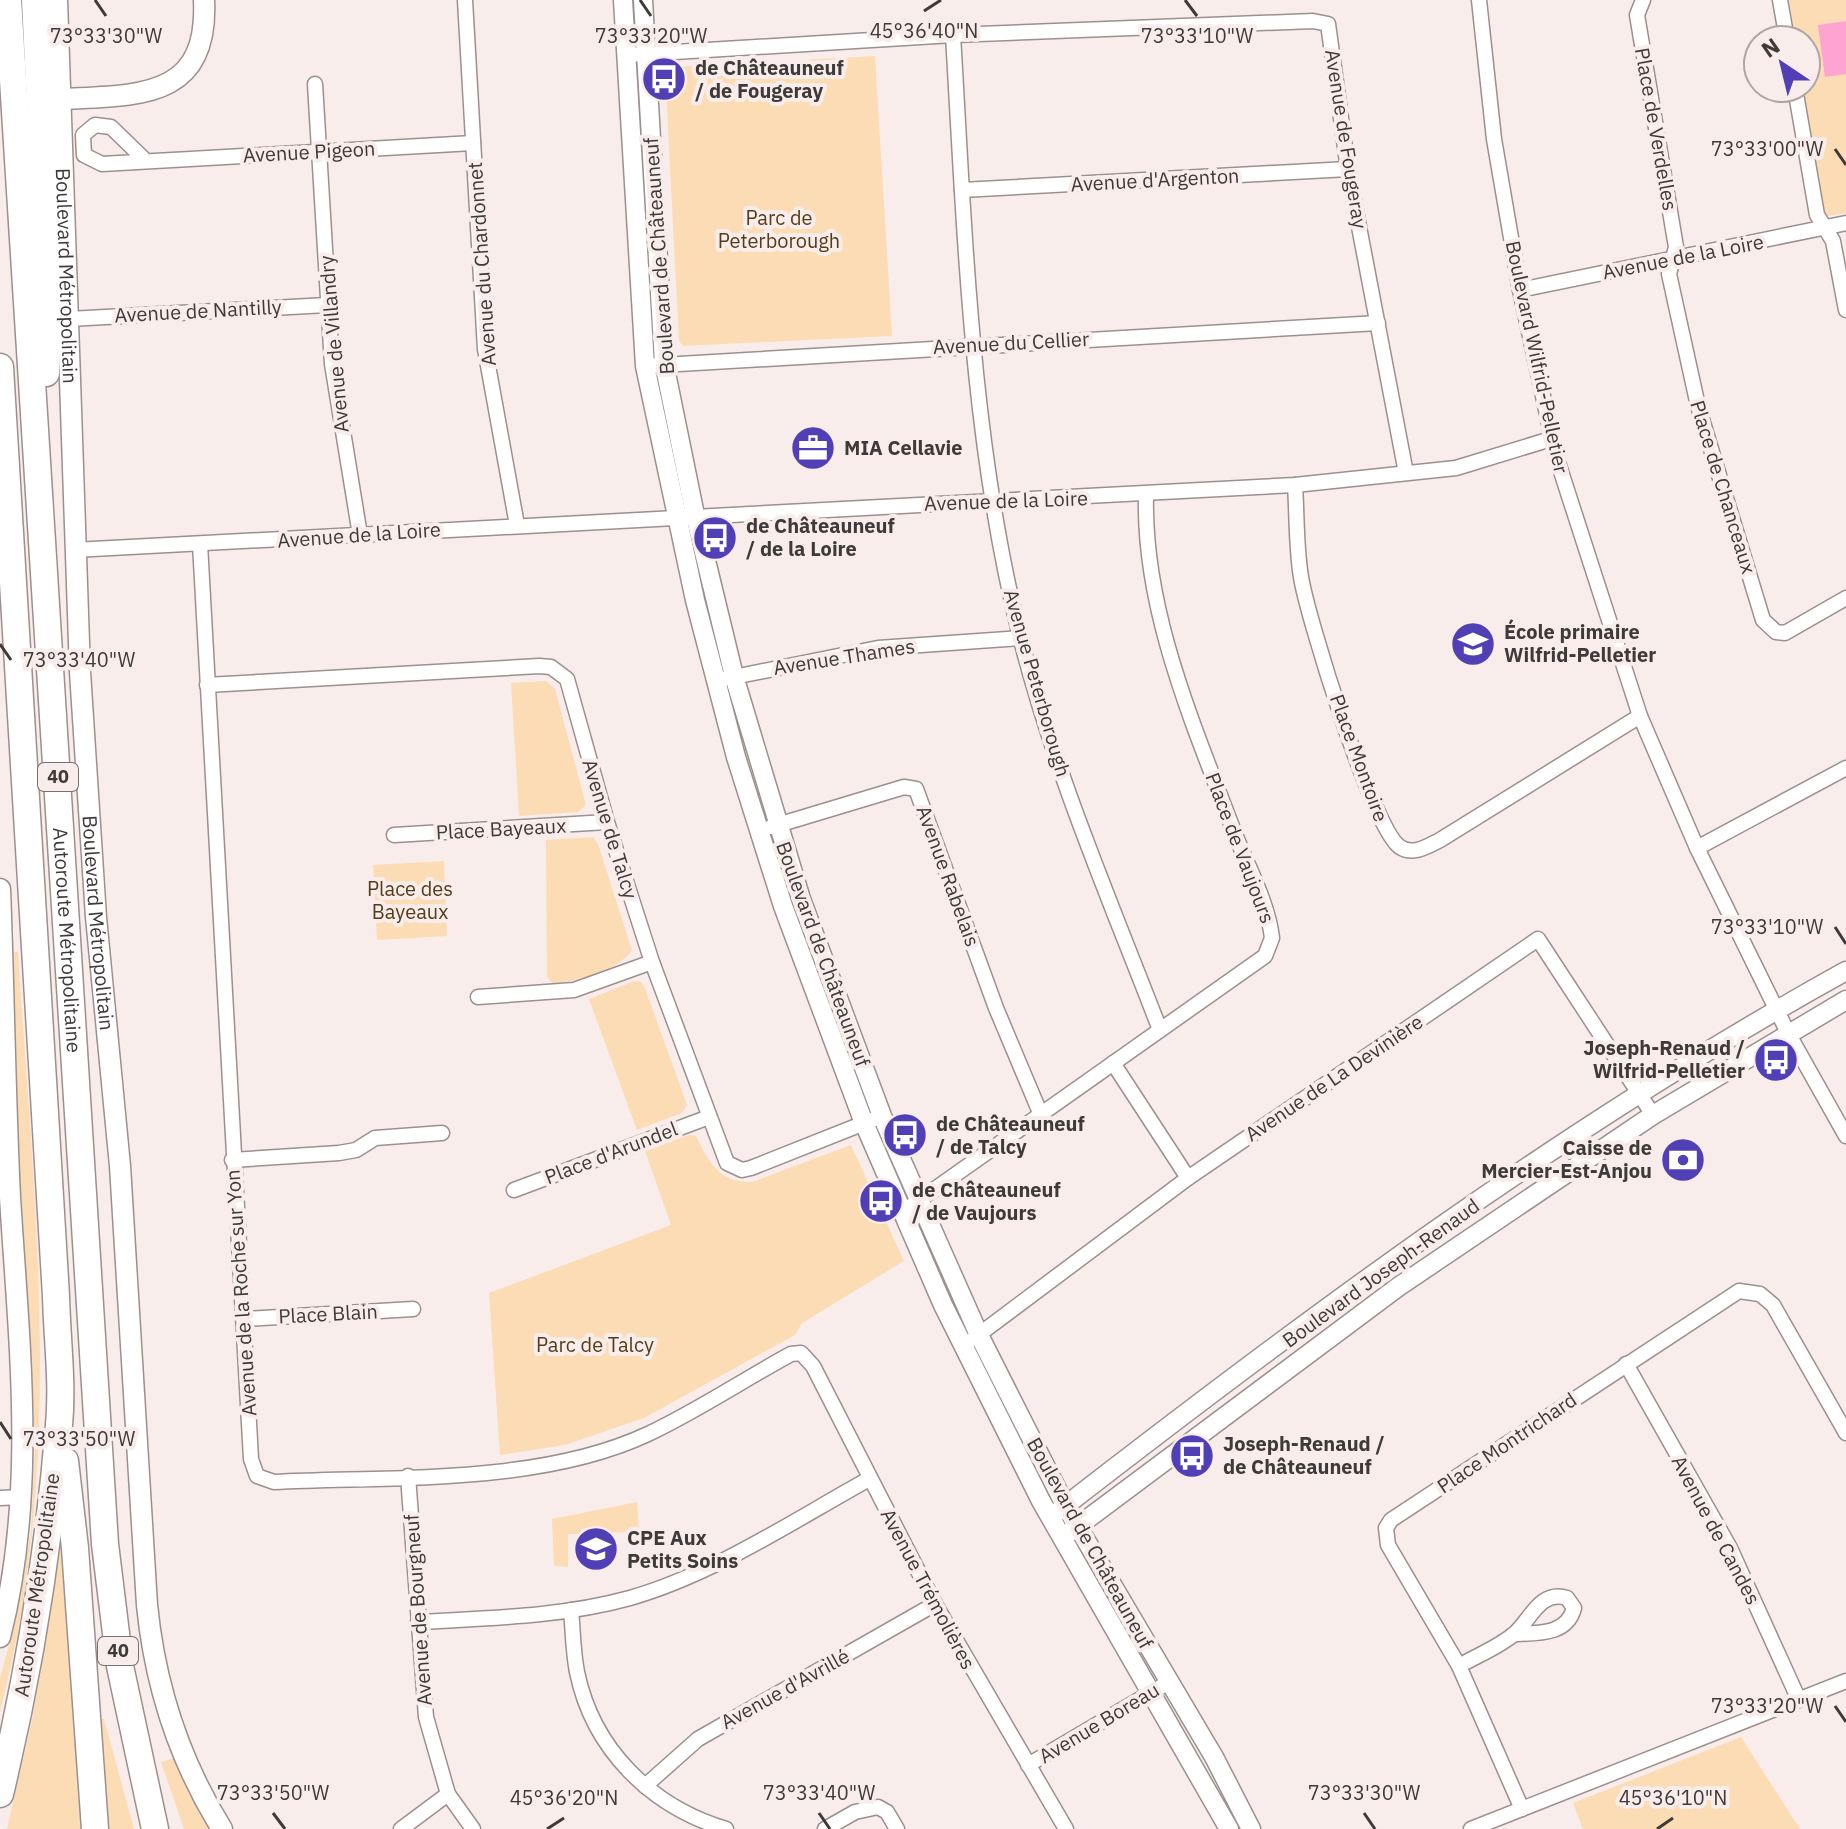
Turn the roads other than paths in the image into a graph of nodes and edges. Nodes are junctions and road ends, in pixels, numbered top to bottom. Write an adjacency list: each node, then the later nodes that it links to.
1 (8, 0): 39 (highway, Autoroute Métropolitaine / 40)
2 (35, 0): 39 (highway)
3 (57, 0): 16 (main road, Boulevard Métropolitain)
4 (204, 0): 16 (main road)
5 (465, 0): 18 (street, Avenue du Chardonnet)
6 (623, 0): 14 (street, Boulevard de Châteauneuf)
7 (643, 0): 13 (street, Boulevard de Châteauneuf)
8 (1479, 0): 26 (street, Boulevard Wilfrid-Pelletier)
9 (1643, 0): 25 (street, Place de Verdelles)
10 (1780, 0): 11 (street)
11 (1784, 24)
12 (953, 35): 13 (street, Avenue de Fougeray); 21 (street, Avenue de Fougeray); 22 (street, Avenue Peterborough)
13 (645, 54): 14 (street, Avenue de Fougeray); 32 (street, Boulevard de Châteauneuf)
14 (626, 55): 33 (street, Boulevard de Châteauneuf)
15 (315, 84): 19 (street, Avenue de Villandry)
16 (62, 99): 29 (main road, Boulevard Métropolitain)
17 (1798, 104): 24 (street)
18 (473, 143): 19 (street, Avenue Pigeon); 43 (street, Avenue du Chardonnet)
19 (321, 151): 20 (street, Avenue Pigeon); 27 (street, Avenue de Villandry)
20 (146, 161)
21 (1348, 169): 22 (street, Avenue d'Argenton); 30 (street, Avenue de Fougeray)
22 (962, 190): 31 (street, Avenue Peterborough)
23 (1846, 223): 24 (street, Avenue de la Loire)
24 (1825, 228): 25 (street, Avenue de la Loire); 28 (street)
25 (1673, 259): 26 (street, Avenue de la Loire); 47 (street, Place de Chanceaux)
26 (1520, 290): 35 (street, Boulevard Wilfrid-Pelletier)
27 (327, 305): 29 (street, Avenue de Nantilly); 44 (street, Avenue de Villandry)
28 (1846, 310)
29 (69, 319): 46 (main road, Boulevard Métropolitain)
30 (1378, 323): 31 (street, Avenue du Cellier); 36 (street, Avenue de Fougeray)
31 (972, 345): 32 (street, Avenue du Cellier); 40 (street, Avenue Peterborough)
32 (664, 363): 33 (street, Avenue du Cellier); 41 (street, Boulevard de Châteauneuf)
33 (645, 366): 42 (street, Boulevard de Châteauneuf)
34 (0, 367): 86 (highway, Autoroute Métropolitaine / 40)
35 (1551, 439): 36 (street, Avenue de la Loire); 51 (street, Boulevard Wilfrid-Pelletier)
36 (1406, 473): 37 (street, Avenue de la Loire)
37 (1295, 485): 38 (street, Avenue de la Loire); 51 (street, Place Montoire)
38 (1146, 495): 40 (street, Avenue de la Loire); 63 (street, Place de Vaujours)
39 (41, 496): 107 (highway, Autoroute Métropolitaine / 40)
40 (992, 501): 41 (street, Avenue de la Loire); 48 (street, Avenue Peterborough)
41 (695, 515): 42 (street, Avenue de la Loire); 49 (street, Boulevard de Châteauneuf)
42 (675, 517): 43 (street, Avenue de la Loire); 49 (street, Boulevard de Châteauneuf)
43 (517, 525): 44 (street, Avenue de la Loire)
44 (360, 535): 45 (street, Avenue de la Loire)
45 (200, 544): 46 (street, Avenue de la Loire); 50 (street, Avenue de la Roche sur Yon)
46 (74, 550): 117 (main road, Boulevard Métropolitain)
47 (1846, 598)
48 (1021, 638): 49 (street, Avenue Thames); 63 (street, Avenue Peterborough)
49 (725, 679): 54 (street, Boulevard de Châteauneuf)
50 (207, 685): 53 (street, Avenue de Talcy); 75 (street, Avenue de la Roche sur Yon)
51 (1640, 716): 56 (street, Boulevard Wilfrid-Pelletier)
52 (1846, 768): 56 (street)
53 (607, 822): 55 (street, Place Bayeaux); 58 (street, Avenue de Talcy)
54 (768, 828): 68 (street, Avenue Rabelais); 70 (street, Boulevard de Châteauneuf); 72 (street, Boulevard de Châteauneuf)
55 (394, 835)
56 (1697, 848): 62 (street, Boulevard Wilfrid-Pelletier)
57 (0, 889): 65 (main road)
58 (652, 962): 60 (street); 71 (street, Avenue de Talcy)
59 (1846, 971): 62 (street, Boulevard Joseph-Renaud)
60 (478, 997)
61 (1846, 1000): 64 (street, Boulevard Joseph-Renaud)
62 (1777, 1010): 64 (street, Boulevard Wilfrid-Pelletier); 67 (street, Boulevard Joseph-Renaud)
63 (1160, 1030): 66 (street, Place de Vaujours)
64 (1788, 1033): 69 (street, Boulevard Joseph-Renaud); 74 (street, Boulevard Wilfrid-Pelletier)
65 (2, 1060): 90 (main road)
66 (1113, 1063): 68 (street, Place de Vaujours); 76 (street)
67 (1637, 1095): 69 (street, Avenue de La Devinière); 76 (street, Avenue de La Devinière); 92 (street, Boulevard Joseph-Renaud)
68 (1041, 1115): 78 (street, Place de Vaujours)
69 (1653, 1115): 94 (street, Boulevard Joseph-Renaud)
70 (882, 1116): 72 (street, Avenue de Talcy); 78 (street, Boulevard de Châteauneuf)
71 (709, 1117): 72 (street, Avenue de Talcy); 77 (street, Place d'Arundel)
72 (864, 1123): 79 (street, Boulevard de Châteauneuf)
73 (442, 1133): 75 (street)
74 (1846, 1136)
75 (232, 1160): 81 (street, Avenue de la Roche sur Yon)
76 (1188, 1178): 82 (street, Avenue de La Devinière)
77 (514, 1190)
78 (918, 1201): 79 (street, Place de Vaujours); 82 (street, Boulevard de Châteauneuf)
79 (901, 1213): 83 (street, Boulevard de Châteauneuf)
80 (413, 1309): 81 (street, Place Blain)
81 (244, 1319): 88 (street, Avenue de la Roche sur Yon)
82 (979, 1335): 83 (street, Avenue de La Devinière); 92 (street, Boulevard de Châteauneuf)
83 (962, 1345): 93 (street, Boulevard de Châteauneuf)
84 (794, 1353): 88 (street, Avenue de la Roche sur Yon); 89 (street, Avenue Trémolières)
85 (1626, 1364): 87 (street, Place Montrichard); 101 (street, Place Montrichard); 105 (street, Avenue de Candes)
86 (60, 1422): 106 (highway, Autoroute Métropolitaine / 40); 114 (highway)
87 (1846, 1433)
88 (408, 1476): 98 (street, Avenue de Bourgneuf)
89 (869, 1479): 96 (street, Avenue Trémolières); 97 (street)
90 (22, 1497): 91 (street); 100 (main road)
91 (0, 1498)
92 (1065, 1505): 93 (street, Boulevard Joseph-Renaud); 94 (street, Boulevard de Châteauneuf)
93 (1050, 1517): 95 (street, Boulevard de Châteauneuf)
94 (1078, 1527): 95 (street, Boulevard Joseph-Renaud); 103 (street, Boulevard de Châteauneuf)
95 (1061, 1537): 104 (street, Boulevard de Châteauneuf)
96 (935, 1604): 109 (street, Avenue Trémolières); 110 (street, Avenue d'Avrillé)
97 (571, 1610): 98 (street); 110 (street)
98 (418, 1622): 112 (street, Avenue de Bourgneuf)
99 (1515, 1634): 101 (street)
100 (0, 1637)
101 (1459, 1666): 113 (street, Place Montrichard)
102 (1846, 1681): 105 (street)
103 (1169, 1682): 104 (street, Avenue Boreau); 125 (street, Boulevard de Châteauneuf)
104 (1152, 1693): 109 (street, Avenue Boreau); 124 (street, Boulevard de Châteauneuf)
105 (1799, 1700): 113 (street)
106 (19, 1714): 108 (highway); 111 (highway, Autoroute Métropolitaine / 40)
107 (140, 1755): 115 (highway, Autoroute Métropolitaine / 40); 116 (highway)
108 (0, 1756)
109 (1028, 1765): 123 (street, Avenue Trémolières)
110 (645, 1786): 120 (street)
111 (0, 1794)
112 (448, 1794): 118 (street); 119 (street, Avenue de Bourgneuf)
113 (1522, 1809): 126 (street)
114 (95, 1829)
115 (155, 1829)
116 (173, 1829)
117 (222, 1829)
118 (401, 1829)
119 (473, 1829)
120 (726, 1829)
121 (825, 1829): 122 (street)
122 (897, 1829)
123 (1066, 1829)
124 (1229, 1829)
125 (1251, 1829)
126 (1471, 1829)

